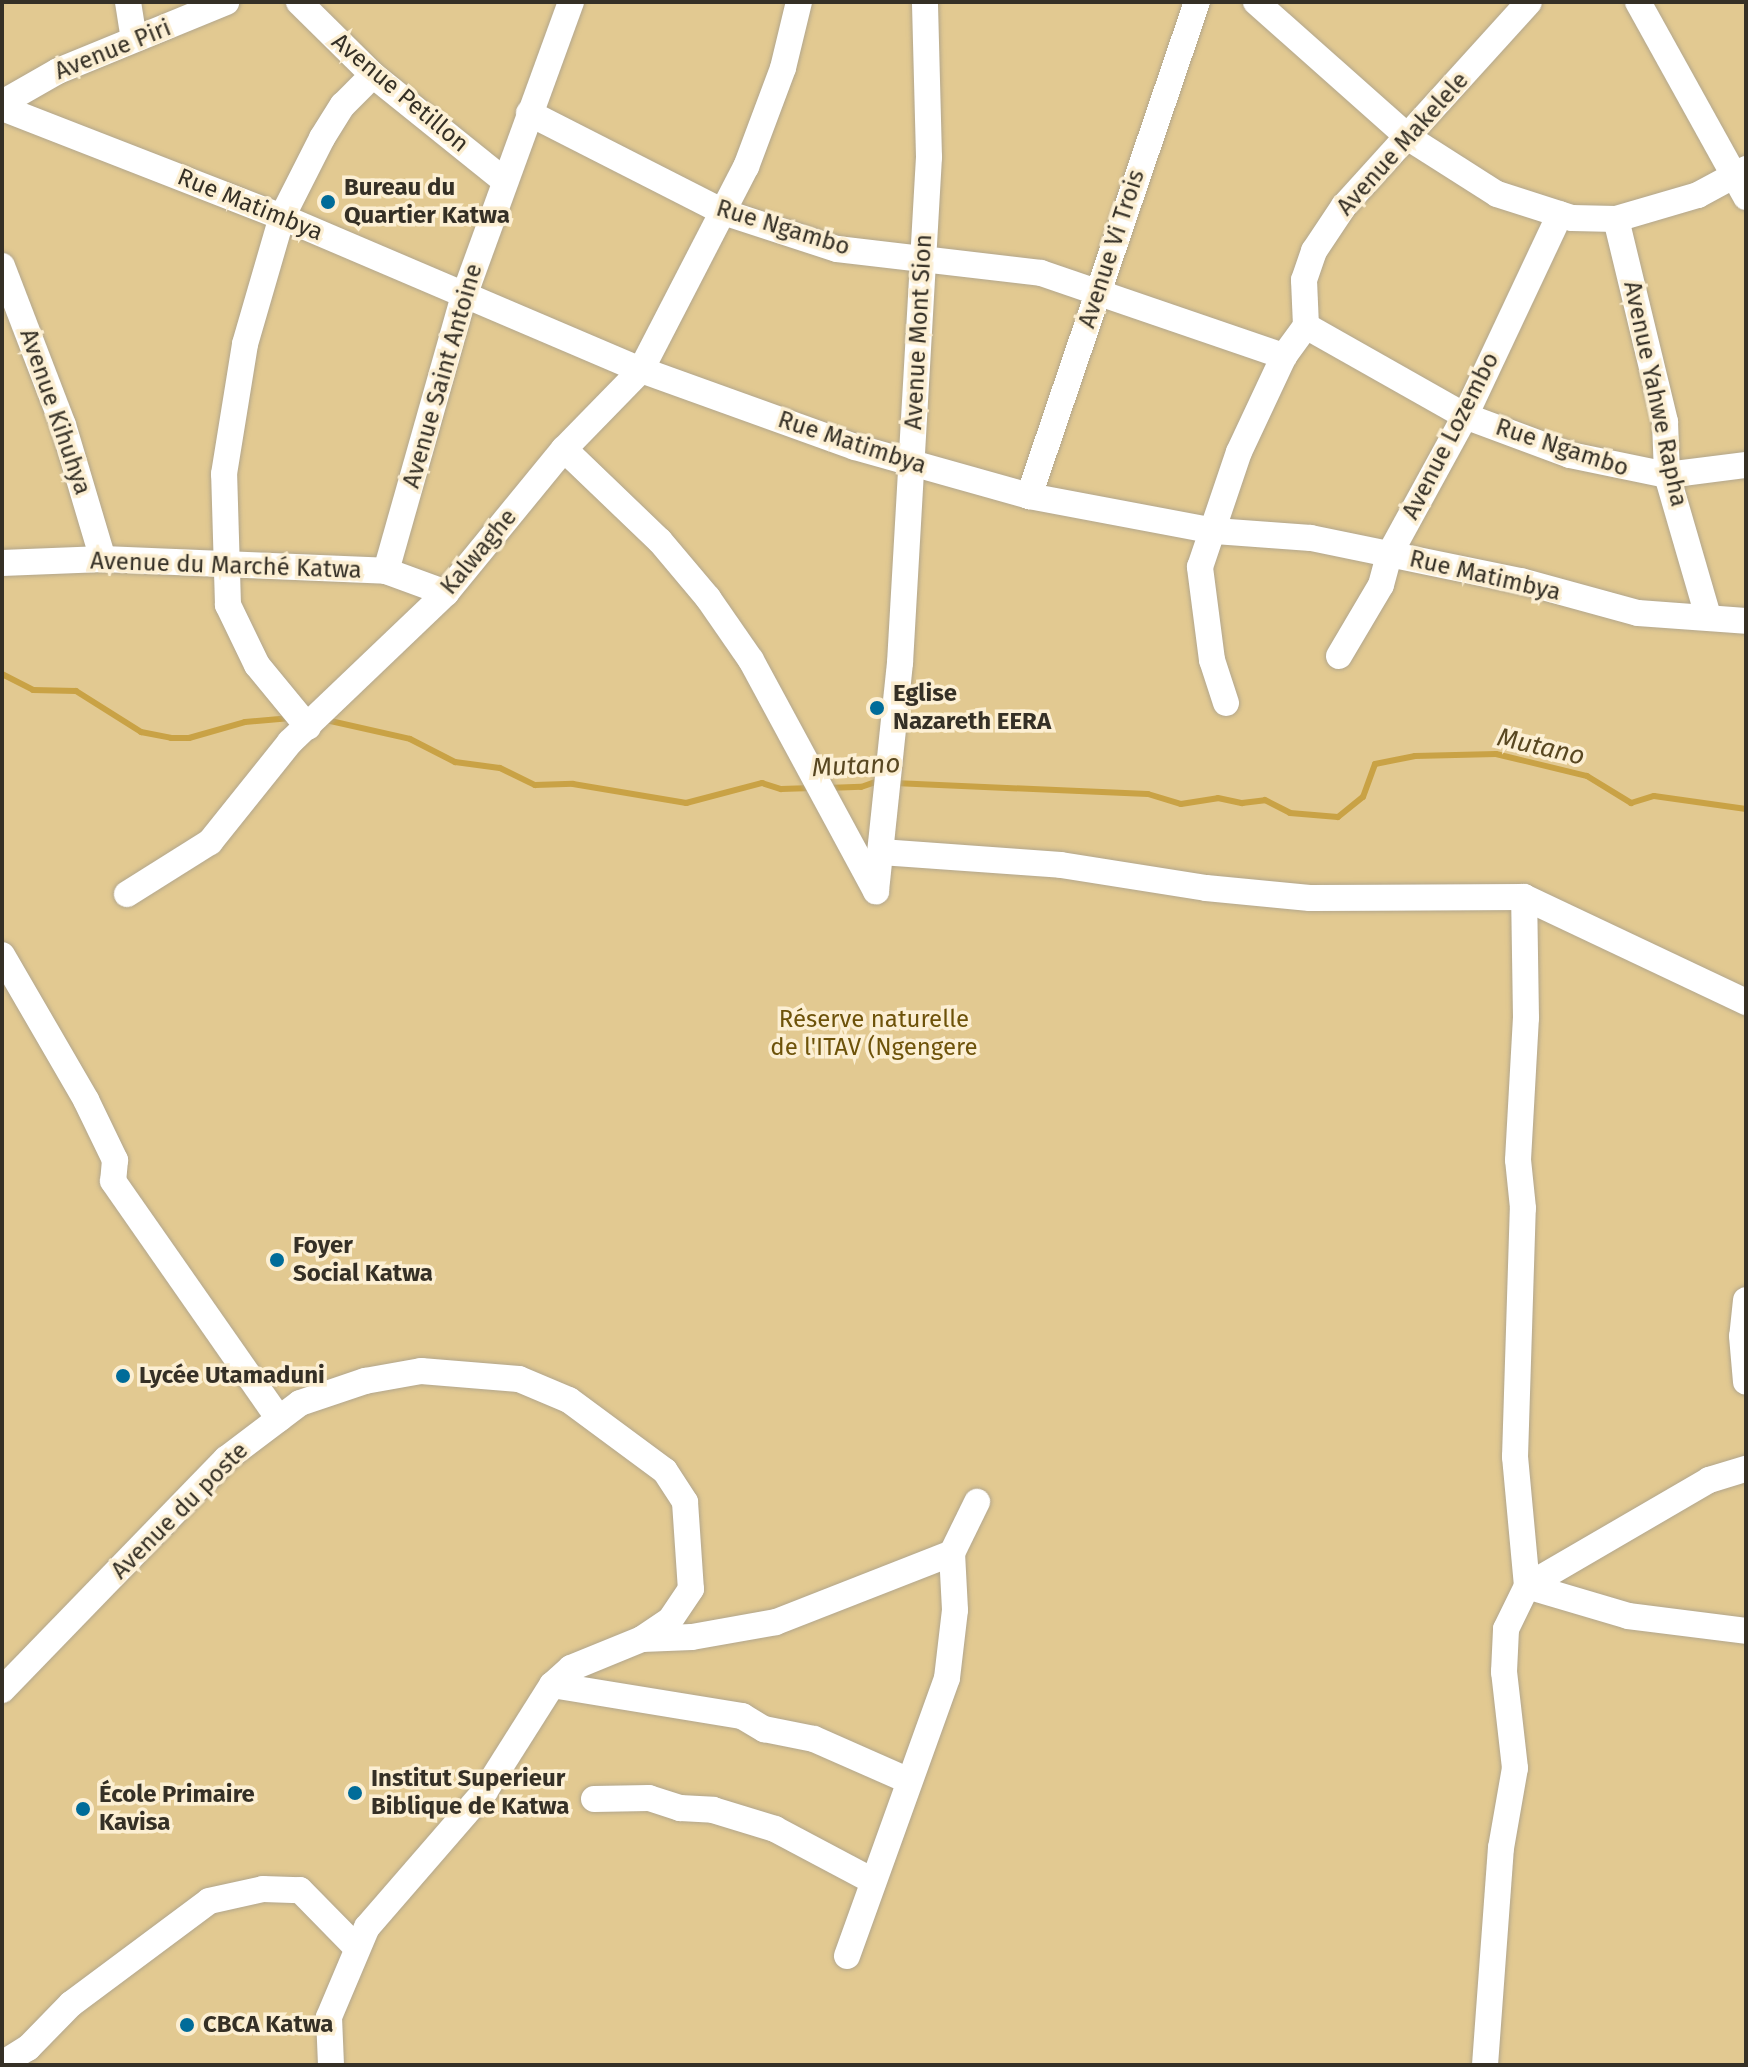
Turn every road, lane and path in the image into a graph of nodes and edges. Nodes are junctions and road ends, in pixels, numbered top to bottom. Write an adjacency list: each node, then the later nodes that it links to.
1 (128, 2): 11 (street)
2 (226, 2): 11 (street, Avenue Piri)
3 (299, 2): 12 (street, Avenue Petillon)
4 (571, 2): 14 (street, Avenue Saint Antoine)
5 (799, 2): 18 (street, Kalwaghe)
6 (925, 2): 22 (street, Avenue Mont Sion)
7 (1197, 2): 24 (street, Avenue Vi Trois)
8 (1529, 2): 15 (street, Avenue Makelele)
9 (1638, 2): 16 (street)
10 (1266, 5): 15 (street)
11 (134, 38): 13 (street, Avenue Piri)
12 (373, 75): 17 (street, Avenue Petillon); 20 (street)
13 (2, 105): 20 (street, Rue Matimbya)
14 (529, 113): 17 (street, Avenue Saint Antoine); 18 (street, Rue Ngambo)
15 (1409, 138): 19 (street); 26 (street, Avenue Makelele)
16 (1742, 180): 21 (street)
17 (505, 181): 25 (street, Avenue Saint Antoine)
18 (723, 212): 22 (street, Rue Ngambo); 28 (street, Kalwaghe)
19 (1560, 214): 21 (street); 29 (street, Avenue Lozembo)
20 (282, 217): 25 (street, Rue Matimbya); 39 (street)
21 (1616, 219): 33 (street, Avenue Yahwe Rapha)
22 (924, 259): 24 (street, Rue Ngambo); 31 (street, Avenue Mont Sion)
23 (2, 266): 37 (street, Avenue Kihuhya)
24 (1100, 289): 27 (street, Rue Ngambo); 34 (street, Avenue Vi Trois)
25 (464, 296): 28 (street, Rue Matimbya); 40 (street, Avenue Saint Antoine)
26 (1306, 326): 27 (street); 29 (street, Rue Ngambo)
27 (1284, 356): 35 (street)
28 (641, 370): 30 (street, Kalwaghe); 31 (street, Rue Matimbya)
29 (1465, 416): 33 (street, Rue Ngambo); 36 (street, Avenue Lozembo)
30 (564, 449): 41 (street, Kalwaghe); 47 (street, Avenue Mont Sion)
31 (912, 463): 34 (street, Rue Matimbya); 47 (street, Avenue Mont Sion)
32 (1746, 465): 33 (street, Rue Ngambo)
33 (1667, 475): 42 (street, Avenue Yahwe Rapha)
34 (1029, 496): 35 (street, Rue Matimbya)
35 (1215, 531): 36 (street, Rue Matimbya); 45 (street)
36 (1389, 555): 42 (street, Rue Matimbya); 44 (street, Avenue Lozembo)
37 (103, 559): 38 (street, Avenue du Marché Katwa); 39 (street, Avenue du Marché Katwa)
38 (2, 563)
39 (230, 565): 40 (street, Avenue du Marché Katwa); 46 (street)
40 (386, 571): 41 (street, Avenue du Marché Katwa)
41 (446, 593): 46 (street, Kalwaghe)
42 (1708, 616): 43 (street, Rue Matimbya)
43 (1746, 621)
44 (1339, 656)
45 (1226, 703)
46 (308, 727): 48 (street, Kalwaghe)
47 (881, 852): 49 (street)
48 (127, 894)
49 (1524, 897): 51 (street); 58 (street)
50 (2, 955): 54 (street)
51 (1746, 1002)
52 (1746, 1300): 53 (street)
53 (1746, 1382)
54 (279, 1419): 60 (street, Avenue du poste); 62 (street, Avenue du poste)
55 (1746, 1469): 58 (street)
56 (977, 1502): 57 (street)
57 (952, 1553): 60 (street); 63 (street)
58 (1527, 1586): 59 (street); 70 (street)
59 (1746, 1631)
60 (642, 1639): 61 (street, Avenue du poste)
61 (552, 1685): 63 (street); 66 (street, Avenue du poste)
62 (2, 1690)
63 (907, 1780): 65 (street)
64 (594, 1799): 65 (street)
65 (871, 1880): 67 (street)
66 (356, 1947): 68 (street); 69 (street, Avenue du poste)
67 (847, 1956)
68 (2, 2064)
69 (331, 2065)
70 (1485, 2065)

